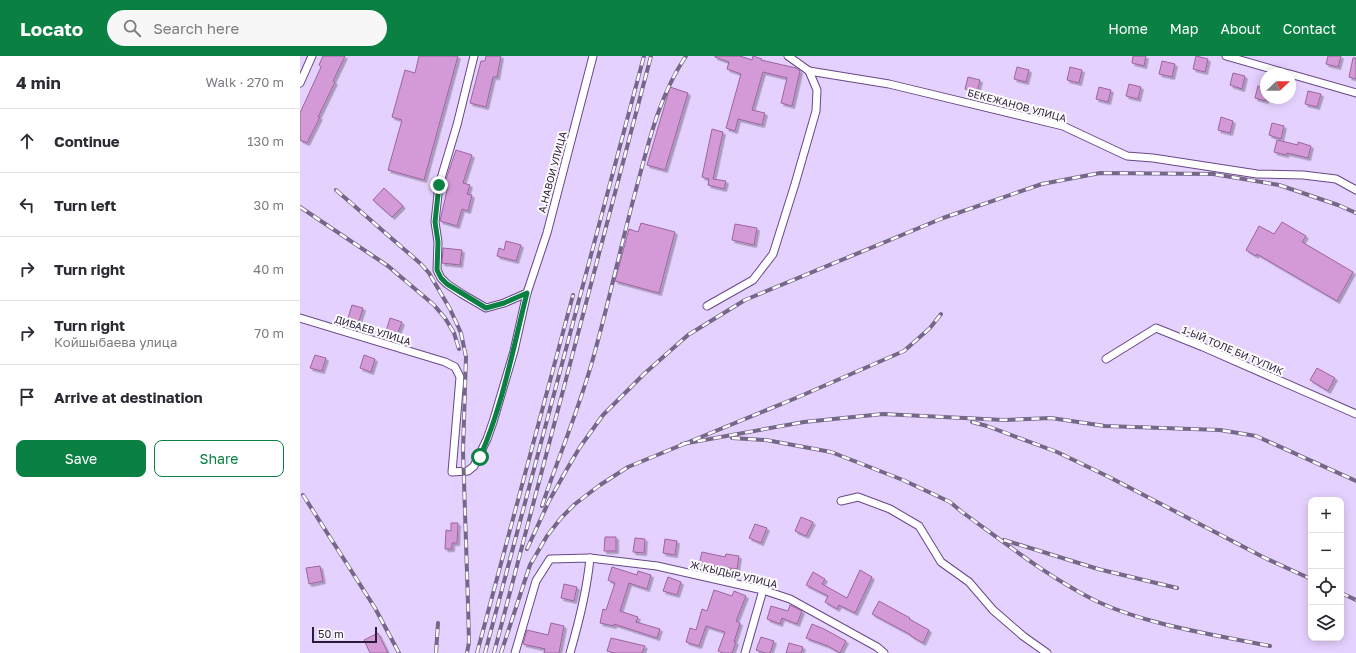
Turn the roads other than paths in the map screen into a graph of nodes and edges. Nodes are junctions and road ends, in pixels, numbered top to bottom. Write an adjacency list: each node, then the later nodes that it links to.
1 (312, 56): 9 (street)
2 (474, 56): 12 (street)
3 (593, 56): 12 (street, А.НАВОИ УЛИЦА)
4 (788, 56): 7 (street, БЕКЕЖАНОВ УЛИЦА)
5 (1226, 56): 6 (street)
6 (1269, 68)
7 (809, 71): 11 (street, БЕКЕЖАНОВ УЛИЦА); 13 (street)
8 (1296, 76): 10 (street)
9 (300, 83)
10 (1356, 93)
11 (1356, 190)
12 (527, 293): 16 (street, А.НАВОИ УЛИЦА)
13 (707, 306)
14 (300, 318): 16 (street, ДИБАЕВ УЛИЦА)
15 (1106, 359): 17 (street, 1-ЫЙ ТОЛЕ БИ ТУПИК)
16 (440, 361)
17 (1356, 414)
18 (841, 501): 25 (street)
19 (590, 558): 20 (street, Ж.КЫДЫР УЛИЦА); 21 (street, Ж.КЫДЫР УЛИЦА); 22 (street)
20 (763, 590): 23 (street); 24 (street, Ж.КЫДЫР УЛИЦА)
21 (515, 653)
22 (570, 653)
23 (745, 653)
24 (884, 653)
25 (1047, 653)

